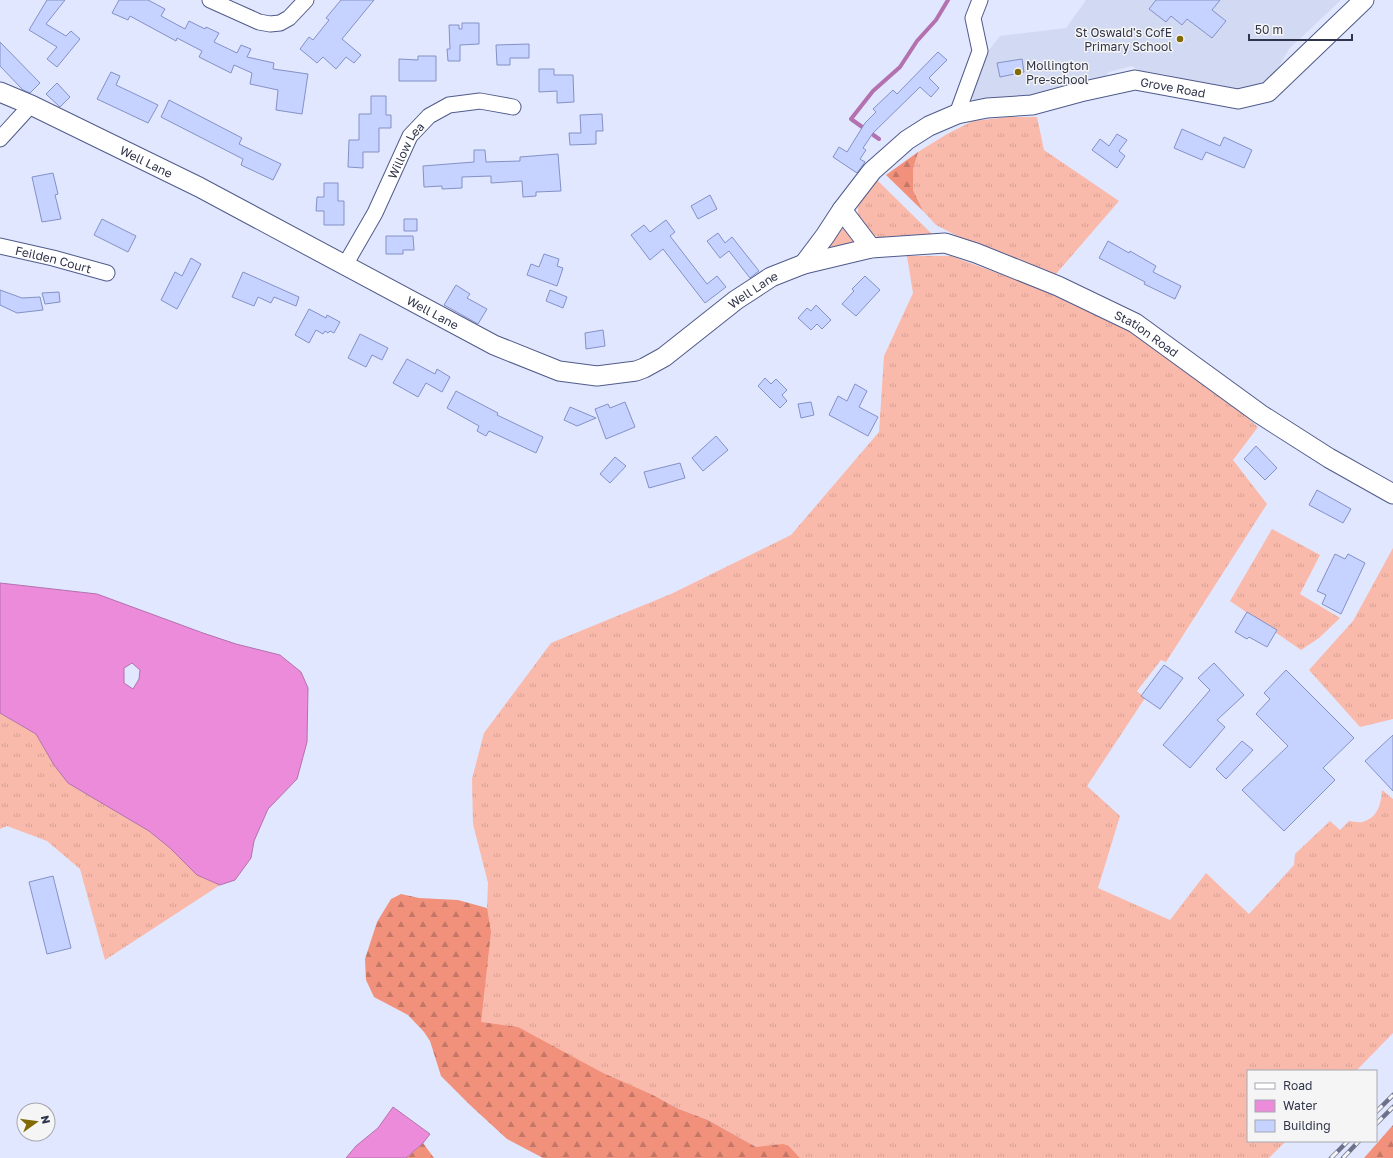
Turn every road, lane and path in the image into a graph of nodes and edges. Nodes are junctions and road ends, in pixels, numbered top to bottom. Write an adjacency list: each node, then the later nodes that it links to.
1 (210, 0): 2 (street)
2 (306, 0)
3 (980, 0): 8 (street)
4 (1364, 0): 8 (street, Grove Road)
5 (0, 92): 6 (street, Well Lane)
6 (31, 105): 9 (street); 14 (street, Well Lane)
7 (513, 107): 14 (street, Willow Lea)
8 (957, 114): 10 (street, Grove Road)
9 (0, 139)
10 (842, 210): 12 (street); 13 (street, Grove Road)
11 (0, 246): 15 (street, Feilden Court)
12 (871, 248): 13 (street, Well Lane); 16 (street, Station Road)
13 (804, 264): 14 (street, Well Lane)
14 (345, 265)
15 (108, 273)
16 (1393, 494)

